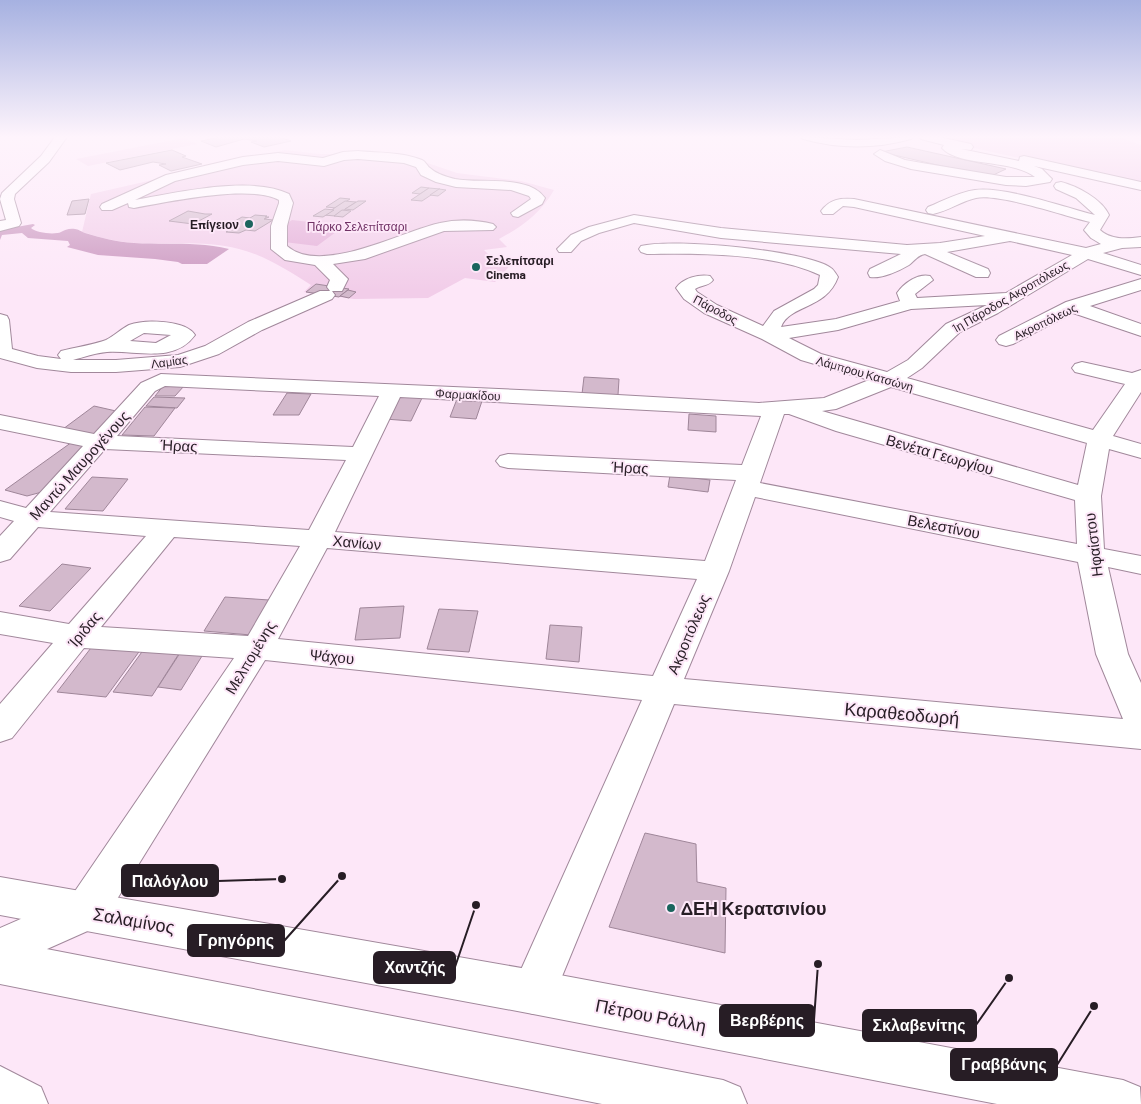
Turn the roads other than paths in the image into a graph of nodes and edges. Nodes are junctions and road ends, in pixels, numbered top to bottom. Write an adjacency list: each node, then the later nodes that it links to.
1 (15, 189): 10 (street)
2 (148, 189): 19 (street)
3 (520, 189): 7 (street)
4 (1067, 189): 9 (street)
5 (902, 199): 8 (street)
6 (828, 211): 8 (street)
7 (518, 213)
8 (926, 213): 9 (street); 12 (street)
9 (1098, 220): 14 (street)
10 (0, 226)
11 (488, 227): 19 (street)
12 (1014, 236): 17 (street); 18 (street)
13 (1141, 242): 14 (street)
14 (1118, 244): 18 (street)
15 (565, 249): 17 (street)
16 (647, 249): 31 (street)
17 (923, 250): 21 (street); 22 (street)
18 (1086, 253): 20 (street); 26 (street, 1η Πάροδος Ακροπόλεως)
19 (320, 261): 35 (street, Λαμίας)
20 (1141, 270)
21 (876, 273)
22 (982, 273)
23 (704, 280): 31 (street, Πάροδος)
24 (924, 280): 27 (street)
25 (1141, 284): 28 (street, Ακροπόλεως)
26 (1011, 298): 27 (street); 39 (street, 1η Πάροδος Ακροπόλεως)
27 (910, 304): 31 (street)
28 (1072, 306): 30 (street); 32 (street, Ακροπόλεως)
29 (0, 320): 34 (street)
30 (1141, 330)
31 (770, 336): 39 (street, Λάμπρου Κατσώνη)
32 (1006, 340)
33 (110, 346): 35 (street)
34 (1, 352): 35 (street, Λαμίας)
35 (37, 362)
36 (1082, 368): 37 (street)
37 (1139, 378): 43 (street, Ηφαίστου)
38 (161, 380): 40 (street, Φαρμακίδου); 44 (street, Μαντώ Μαυρογένους)
39 (889, 380): 41 (street); 43 (street, Λάμπρου Κατσώνη)
40 (393, 390): 41 (street, Φαρμακίδου); 46 (street, Μελπομένης)
41 (784, 409): 48 (street, Ακροπόλεως); 49 (street, Βενέτα Γεωργίου)
42 (0, 422): 44 (street, Ήρας)
43 (1099, 439): 45 (street, Λάμπρου Κατσώνη); 49 (street, Ηφαίστου)
44 (100, 442): 46 (street, Ήρας); 51 (street, Μαντώ Μαυρογένους)
45 (1141, 451)
46 (360, 454): 53 (street, Μελπομένης)
47 (508, 461): 48 (street, Ήρας)
48 (750, 480): 55 (street, Βελεστίνου); 57 (street, Ακροπόλεως)
49 (1088, 496): 55 (street, Ηφαίστου)
50 (0, 509): 51 (street, Χανίων)
51 (32, 518): 52 (street, Χανίων); 54 (street, Μαντώ Μαυρογένους)
52 (167, 528): 53 (street, Χανίων); 59 (street, Ίριδας)
53 (318, 539): 57 (street, Χανίων); 60 (street, Μελπομένης)
54 (0, 553)
55 (1091, 555): 56 (street, Βελεστίνου); 62 (street, Ηφαίστου)
56 (1141, 564)
57 (715, 571): 61 (street, Ακροπόλεως)
58 (0, 623): 59 (street, Ψάχου)
59 (78, 637): 60 (street, Ψάχου); 63 (street, Ίριδας)
60 (257, 648): 61 (street, Ψάχου); 66 (street, Μελπομένης)
61 (664, 690): 64 (street, Καραθεοδωρή); 69 (street, Ακροπόλεως)
62 (1141, 721)
63 (0, 728)
64 (1141, 735)
65 (0, 896): 66 (street, Σαλαμίνος)
66 (86, 911): 67 (street); 69 (street, Σαλαμίνος)
67 (0, 949)
68 (0, 962): 72 (street)
69 (533, 992): 73 (street, Πέτρου Ράλλη)
70 (0, 1090): 71 (street)
71 (24, 1104)
72 (723, 1104)
73 (1123, 1104)

